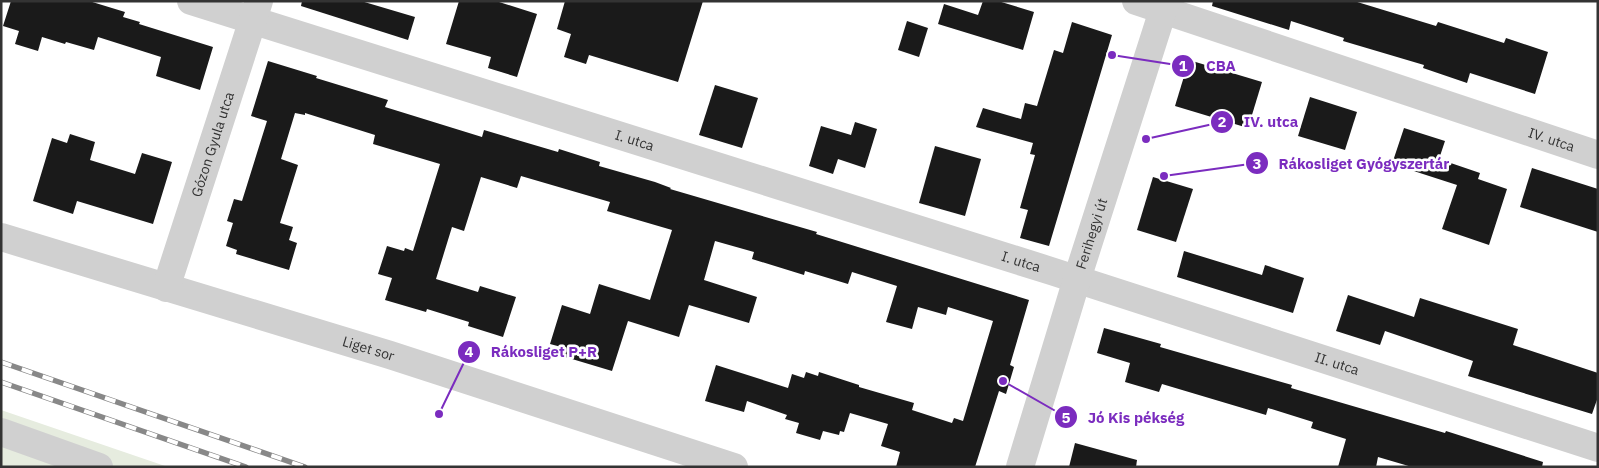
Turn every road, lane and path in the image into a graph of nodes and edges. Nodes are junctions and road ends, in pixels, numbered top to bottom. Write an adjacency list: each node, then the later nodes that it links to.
1 (192, 1): 4 (street, I. utca)
2 (1136, 1): 3 (street, IV. utca)
3 (1164, 6): 5 (street, IV. utca); 7 (street, Ferihegyi út)
4 (256, 11): 7 (street, I. utca); 8 (street, Gózon Gyula utca)
5 (1598, 154)
6 (1, 237): 8 (street, Liget sor)
7 (1077, 279): 10 (street, II. utca); 13 (street, Ferihegyi út)
8 (166, 288): 12 (street, Liget sor)
9 (1, 432): 11 (street)
10 (1598, 448)
11 (99, 467)
12 (734, 467)
13 (1020, 467)

